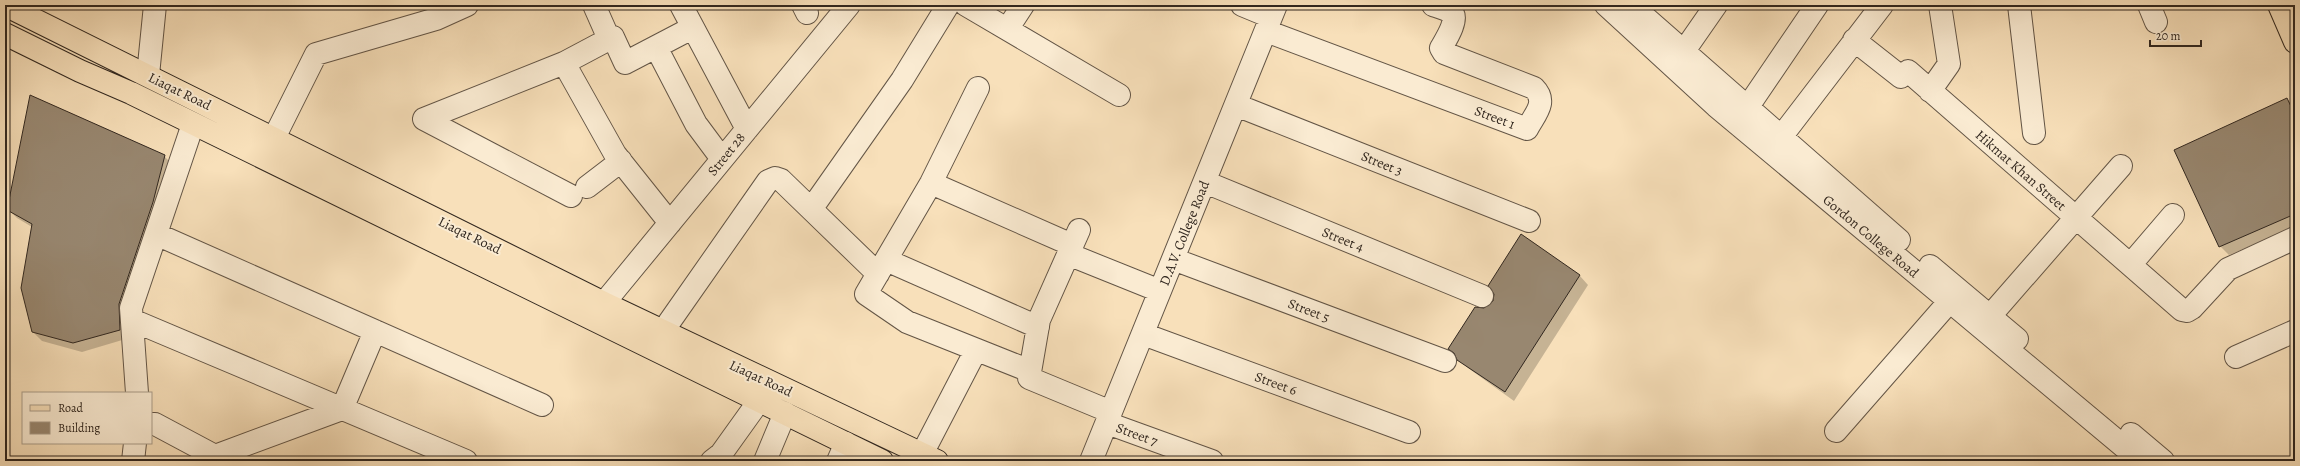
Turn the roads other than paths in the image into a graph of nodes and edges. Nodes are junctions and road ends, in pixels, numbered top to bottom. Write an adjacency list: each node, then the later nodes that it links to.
1 (5, 5): 31 (main road, Liaqat Road)
2 (155, 5): 31 (street)
3 (467, 5): 20 (street)
4 (594, 5): 25 (street)
5 (681, 5): 22 (street)
6 (848, 5): 38 (street, Street 28)
7 (948, 5): 47 (street)
8 (966, 5): 23 (street)
9 (1023, 5): 23 (street)
10 (1242, 5): 21 (street)
11 (1433, 5): 21 (street, Street 1)
12 (1606, 5): 60 (street, Gordon College Road)
13 (1631, 5): 29 (street, Gordon College Road)
14 (1716, 5): 29 (street)
15 (1817, 5): 36 (street)
16 (1882, 5): 26 (street)
17 (1940, 5): 33 (street)
18 (2019, 5): 39 (street)
19 (2279, 5): 27 (main road)
20 (427, 13): 41 (street)
21 (1271, 18): 35 (street, D.A.V. College Road)
22 (692, 28): 28 (street); 38 (street)
23 (1008, 28): 34 (street)
24 (5, 34): 37 (main road, Liaqat Road)
25 (609, 39): 28 (street); 30 (street)
26 (1854, 40): 33 (street, Hikmat Khan Street); 40 (street)
27 (2295, 42)
28 (656, 47): 42 (street)
29 (1684, 51): 36 (street, Gordon College Road)
30 (564, 63): 43 (street); 43 (street)
31 (148, 75): 41 (main road, Liaqat Road)
32 (978, 88): 46 (street)
33 (1930, 91): 49 (street, Hikmat Khan Street)
34 (1119, 95)
35 (1236, 104): 45 (street, D.A.V. College Road); 50 (street, Street 3)
36 (1747, 108): 40 (street, Gordon College Road)
37 (193, 124): 52 (street); 74 (main road, Liaqat Road)
38 (747, 129): 42 (street, Street 28)
39 (2034, 133)
40 (1781, 137): 62 (street, Gordon College Road)
41 (274, 138): 61 (main road, Liaqat Road)
42 (722, 159): 51 (street, Street 28)
43 (621, 161): 51 (street)
44 (2121, 166): 49 (street)
45 (1205, 182): 55 (street, D.A.V. College Road); 59 (street, Street 4)
46 (931, 183): 54 (street); 57 (street)
47 (812, 208): 57 (street); 66 (street)
48 (2174, 216): 56 (street)
49 (2077, 218): 56 (street, Hikmat Khan Street); 62 (street)
50 (1529, 221)
51 (670, 223): 61 (street, Street 28)
52 (156, 234): 63 (street); 65 (street)
53 (2295, 238): 56 (street, Hikmat Khan Street)
54 (1073, 243): 58 (street); 64 (street)
55 (1173, 260): 58 (street, D.A.V. College Road); 71 (street, Street 5)
56 (2131, 264)
57 (882, 267): 64 (street); 69 (street)
58 (1160, 291): 68 (street, D.A.V. College Road)
59 (1482, 296)
60 (1949, 302): 81 (street); 93 (street, Gordon College Road)
61 (604, 303): 66 (main road, Liaqat Road)
62 (1990, 316): 94 (street, Gordon College Road)
63 (132, 320): 73 (street); 76 (street)
64 (1038, 327): 72 (street)
65 (375, 331): 75 (street); 76 (street)
66 (663, 331): 85 (main road, Liaqat Road)
67 (2295, 331): 70 (street)
68 (1143, 334): 78 (street, D.A.V. College Road); 80 (street, Street 6)
69 (976, 350): 72 (street); 85 (street)
70 (2236, 357)
71 (1446, 361)
72 (1030, 371): 78 (street, Street 7)
73 (137, 392)
74 (759, 401): 77 (main road, Liaqat Road); 88 (street)
75 (542, 405)
76 (342, 409): 84 (street); 87 (street)
77 (785, 413): 83 (main road, Liaqat Road); 89 (street)
78 (1109, 418): 91 (street, D.A.V. College Road); 92 (street, Street 7)
79 (152, 424): 84 (street)
80 (1409, 432)
81 (1836, 432)
82 (135, 444): 86 (street)
83 (842, 452): 90 (main road, Liaqat Road)
84 (216, 458)
85 (929, 458)
86 (133, 461)
87 (466, 461)
88 (712, 461)
89 (765, 461)
90 (882, 461)
91 (1091, 461)
92 (1212, 461)
93 (2141, 461)
94 (2163, 461)

